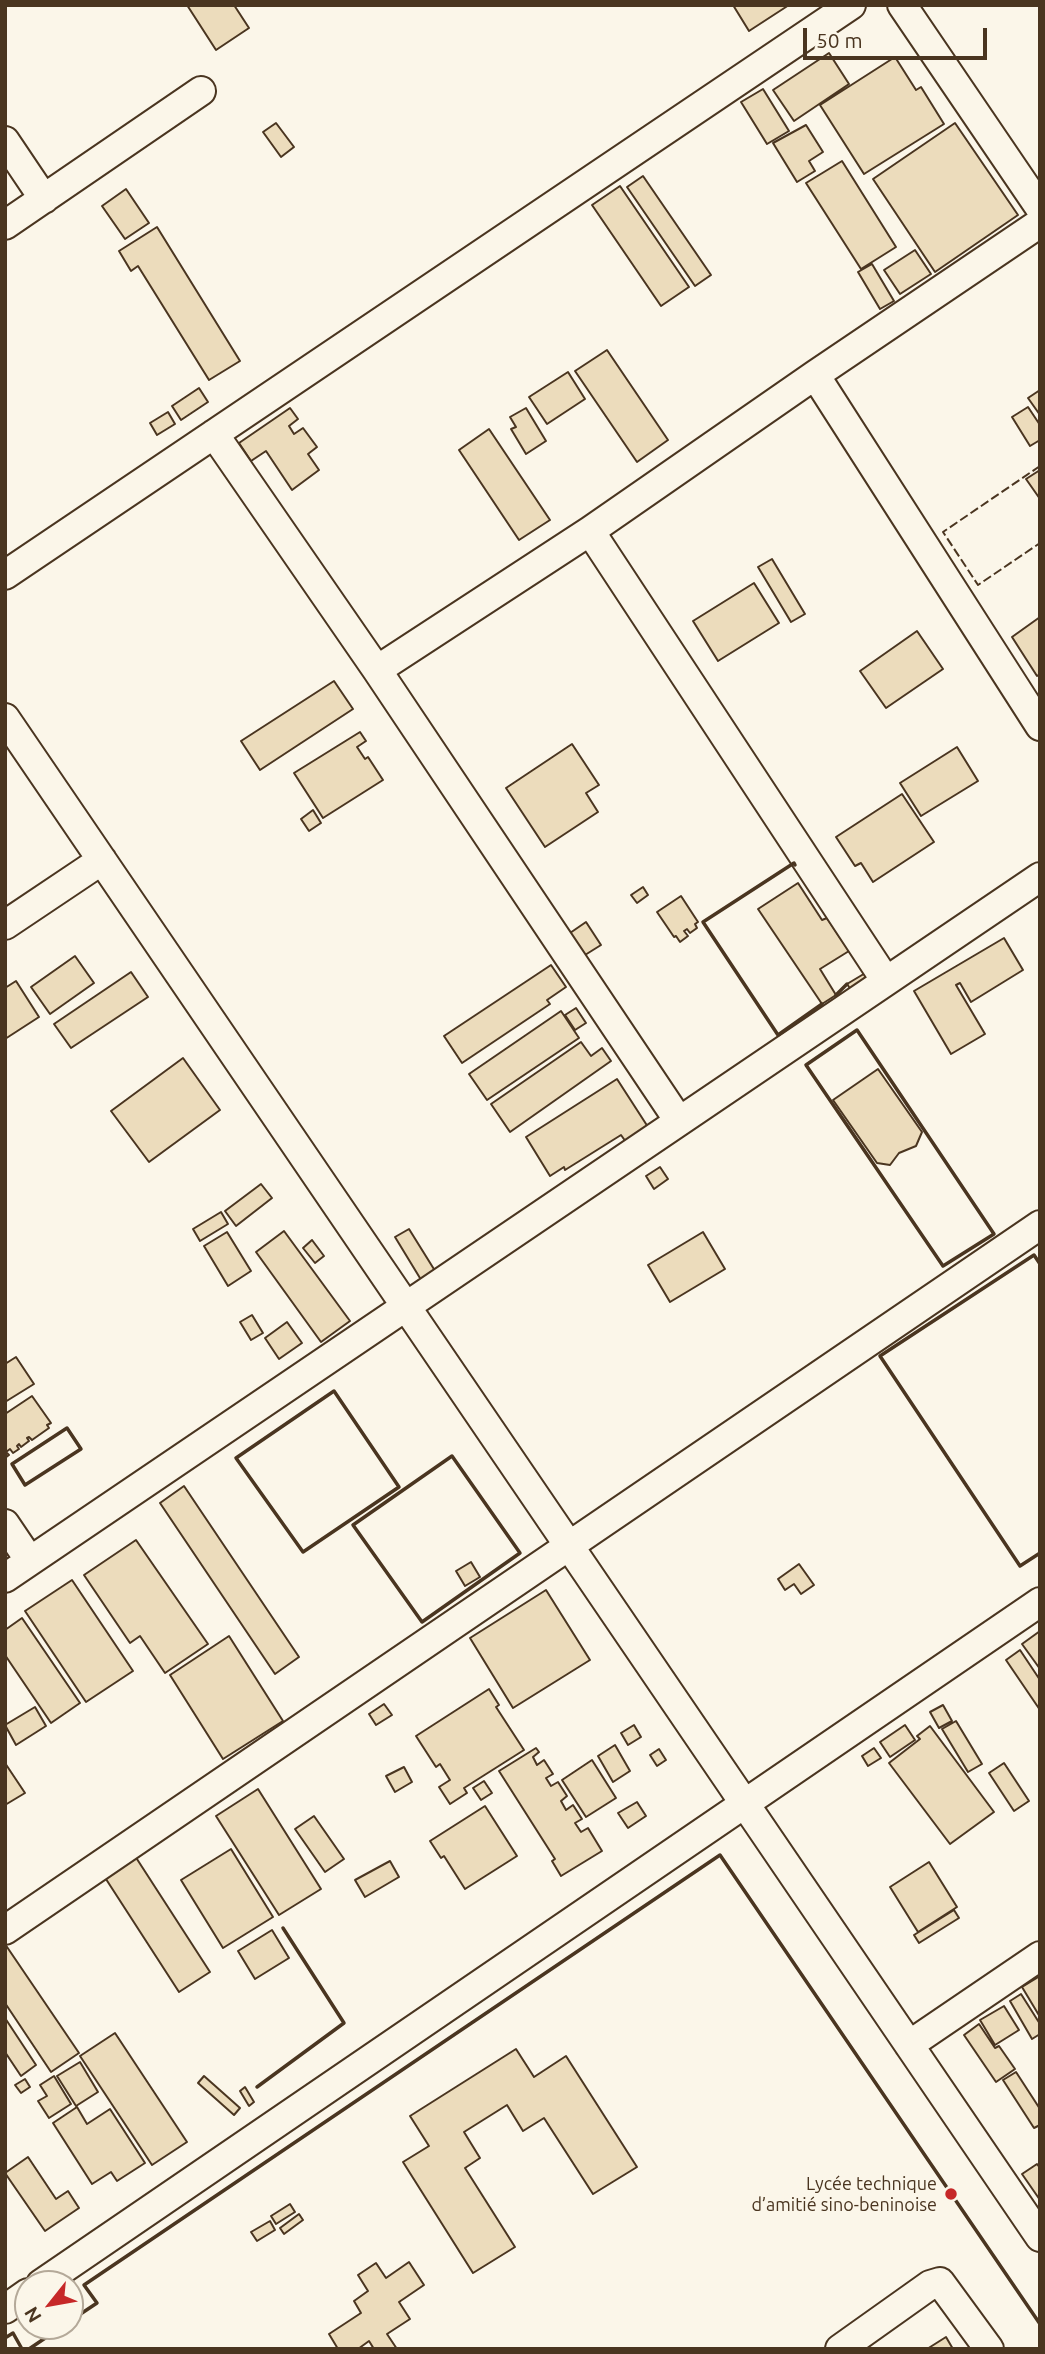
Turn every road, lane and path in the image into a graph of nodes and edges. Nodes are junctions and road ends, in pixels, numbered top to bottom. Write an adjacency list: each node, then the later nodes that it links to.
1 (851, 5): 10 (street)
2 (902, 5): 6 (street)
3 (201, 91): 5 (street)
4 (5, 141): 5 (street)
5 (44, 198): 8 (street)
6 (1040, 208)
7 (1040, 223): 9 (street)
8 (5, 225)
9 (815, 375): 11 (street); 15 (street)
10 (214, 435): 12 (street); 13 (street)
11 (590, 531): 13 (street); 19 (street)
12 (5, 575)
13 (377, 670): 20 (street)
14 (5, 718): 16 (street)
15 (1040, 726)
16 (102, 860): 18 (street); 22 (street)
17 (1040, 877): 19 (street)
18 (5, 925)
19 (886, 981): 20 (street)
20 (679, 1121): 22 (street)
21 (1040, 1225): 24 (street)
22 (406, 1306): 24 (street); 25 (street)
23 (5, 1524): 25 (street)
24 (569, 1546): 28 (street); 29 (street)
25 (30, 1561): 26 (street)
26 (5, 1578)
27 (1040, 1602): 28 (street)
28 (744, 1803): 31 (street); 33 (street)
29 (8, 1922)
30 (1040, 1956): 31 (street)
31 (909, 2045): 32 (street)
32 (1040, 2237)
33 (61, 2270)
34 (840, 2349): 35 (street)
35 (989, 2349)

